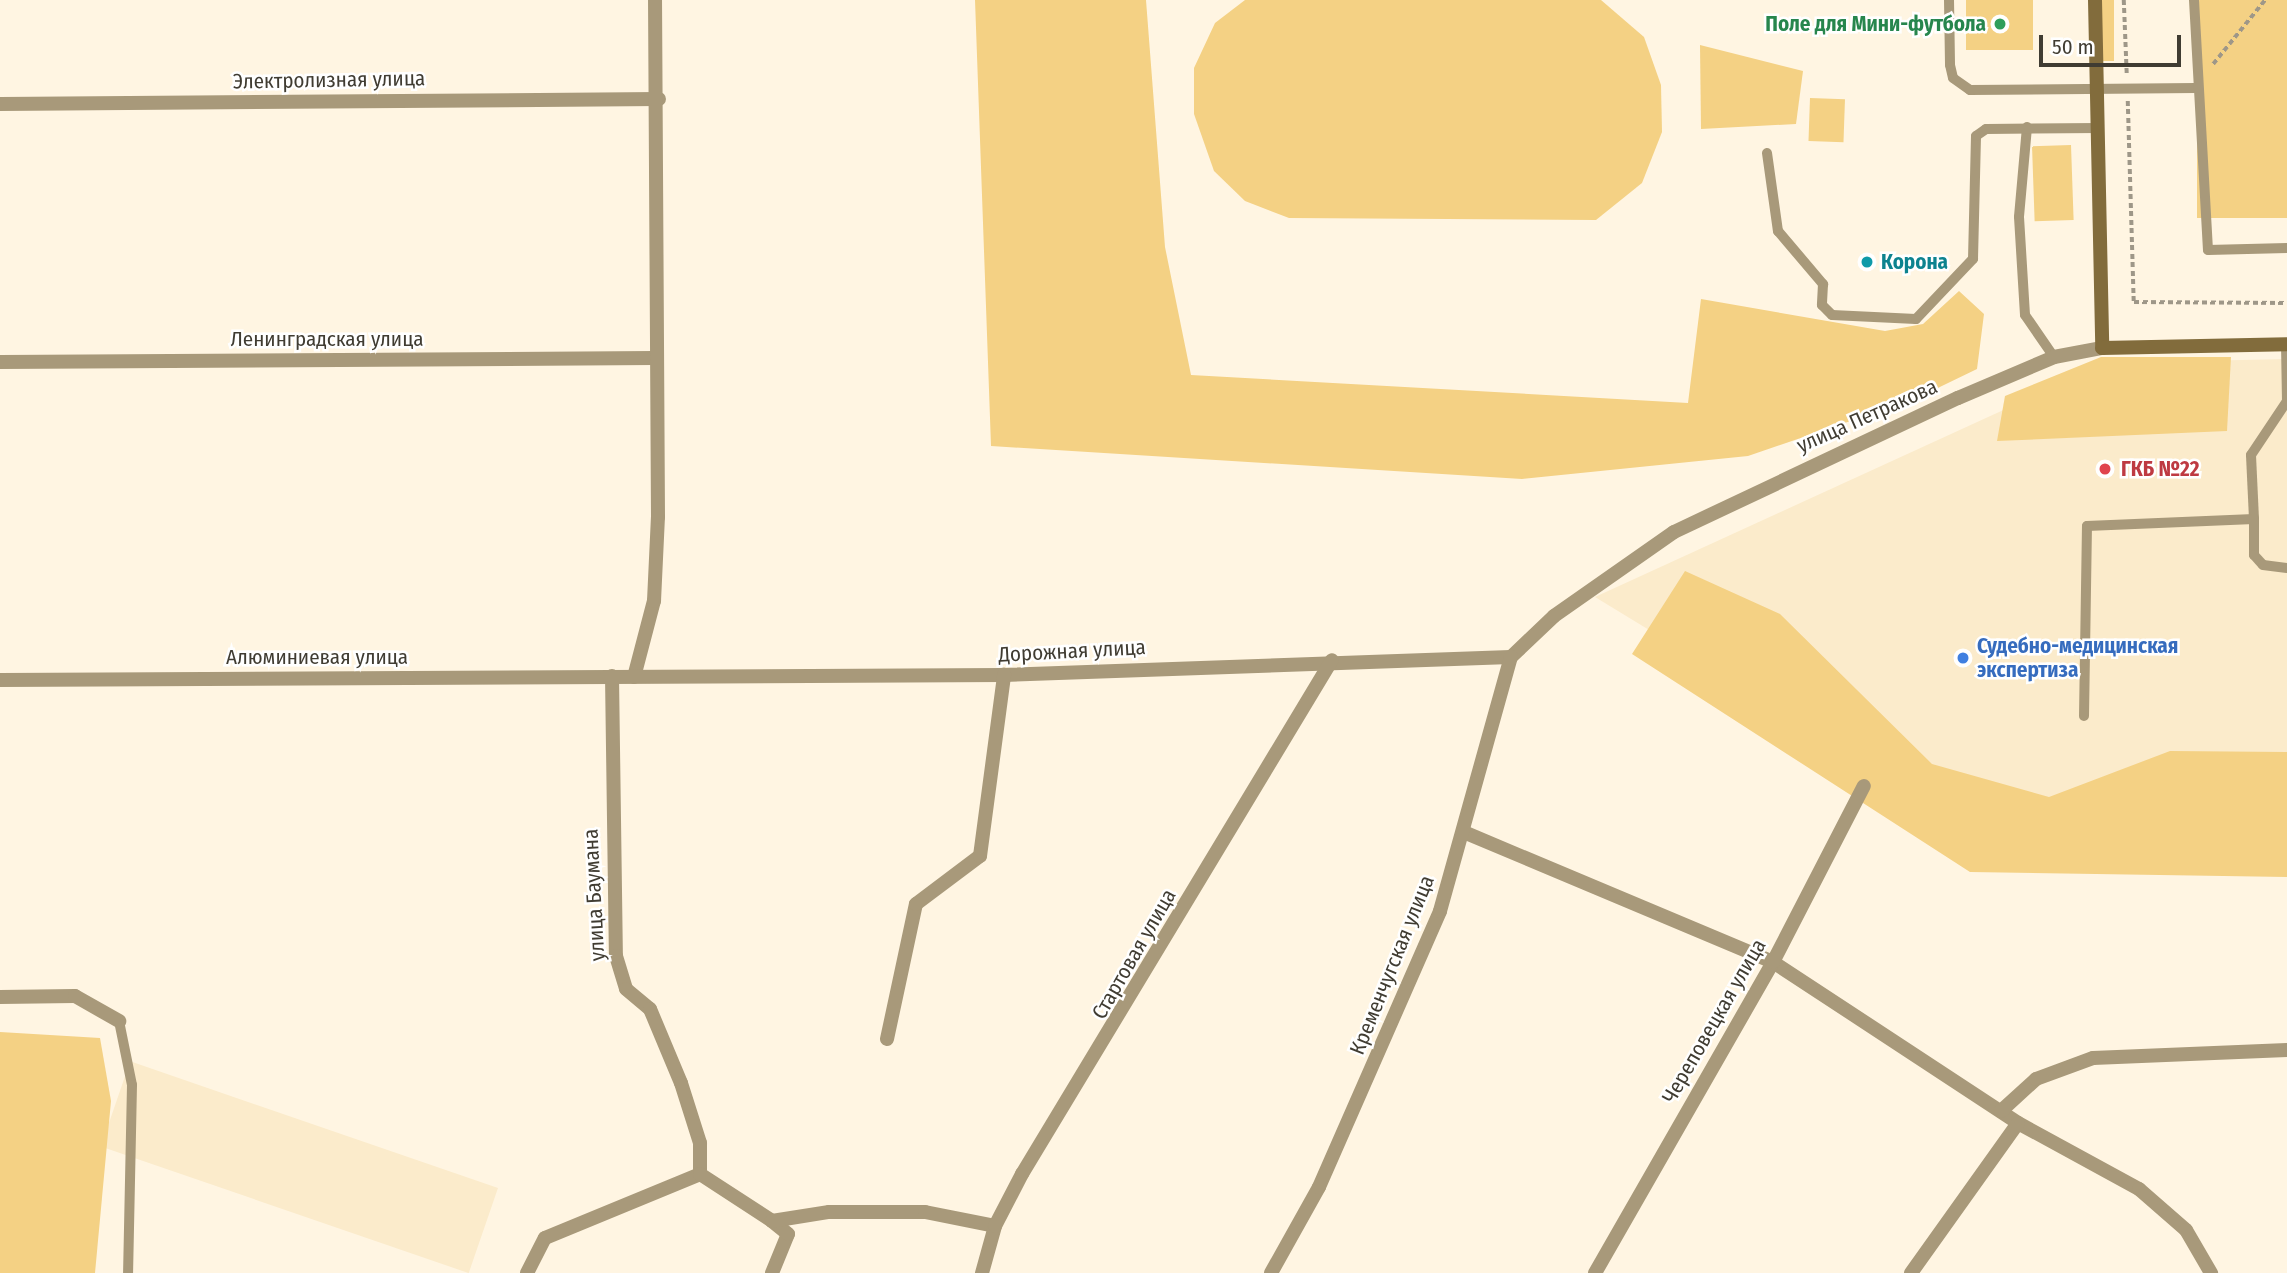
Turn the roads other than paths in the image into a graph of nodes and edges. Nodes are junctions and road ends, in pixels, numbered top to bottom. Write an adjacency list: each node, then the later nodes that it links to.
1 (655, 0): 7 (street)
2 (1949, 0): 6 (lane)
3 (2095, 0): 6 (street)
4 (2194, 0): 5 (lane)
5 (2197, 85): 6 (lane); 12 (lane)
6 (2099, 91): 10 (street)
7 (659, 99): 8 (street, Электролизная улица); 16 (street)
8 (0, 104)
9 (2027, 127): 10 (lane); 11 (lane); 15 (lane)
10 (2099, 128): 14 (street)
11 (1766, 153)
12 (2287, 248)
13 (2287, 344): 14 (street, улица Петракова); 18 (lane)
14 (2102, 348): 15 (street, улица Петракова)
15 (2054, 357): 20 (street, улица Петракова)
16 (654, 358): 17 (street, Ленинградская улица); 24 (street)
17 (0, 362)
18 (2254, 519): 19 (lane); 26 (lane)
19 (2287, 568)
20 (1511, 657): 21 (street, Дорожная улица); 28 (street, Кременчугская улица)
21 (1332, 660): 22 (street, Дорожная улица); 38 (street, Стартовая улица)
22 (1004, 675): 24 (street, Дорожная улица); 32 (street)
23 (612, 676): 24 (street, Алюминиевая улица); 25 (street, Алюминиевая улица); 36 (street, улица Баумана)
24 (634, 677)
25 (0, 680)
26 (2084, 716)
27 (1864, 786): 29 (street, Череповецкая улица)
28 (1466, 833): 29 (street); 43 (street, Кременчугская улица)
29 (1773, 962): 34 (street); 44 (street, Череповецкая улица)
30 (0, 997): 31 (street)
31 (119, 1021): 39 (lane)
32 (887, 1039)
33 (2287, 1050): 34 (street)
34 (2001, 1111): 35 (street)
35 (2018, 1123): 45 (street); 46 (street)
36 (700, 1174): 37 (street); 40 (street)
37 (772, 1222): 38 (street); 41 (street)
38 (995, 1226): 42 (street, Стартовая улица)
39 (128, 1273)
40 (527, 1273)
41 (772, 1273)
42 (982, 1273)
43 (1270, 1273)
44 (1595, 1273)
45 (1911, 1273)
46 (2211, 1273)

